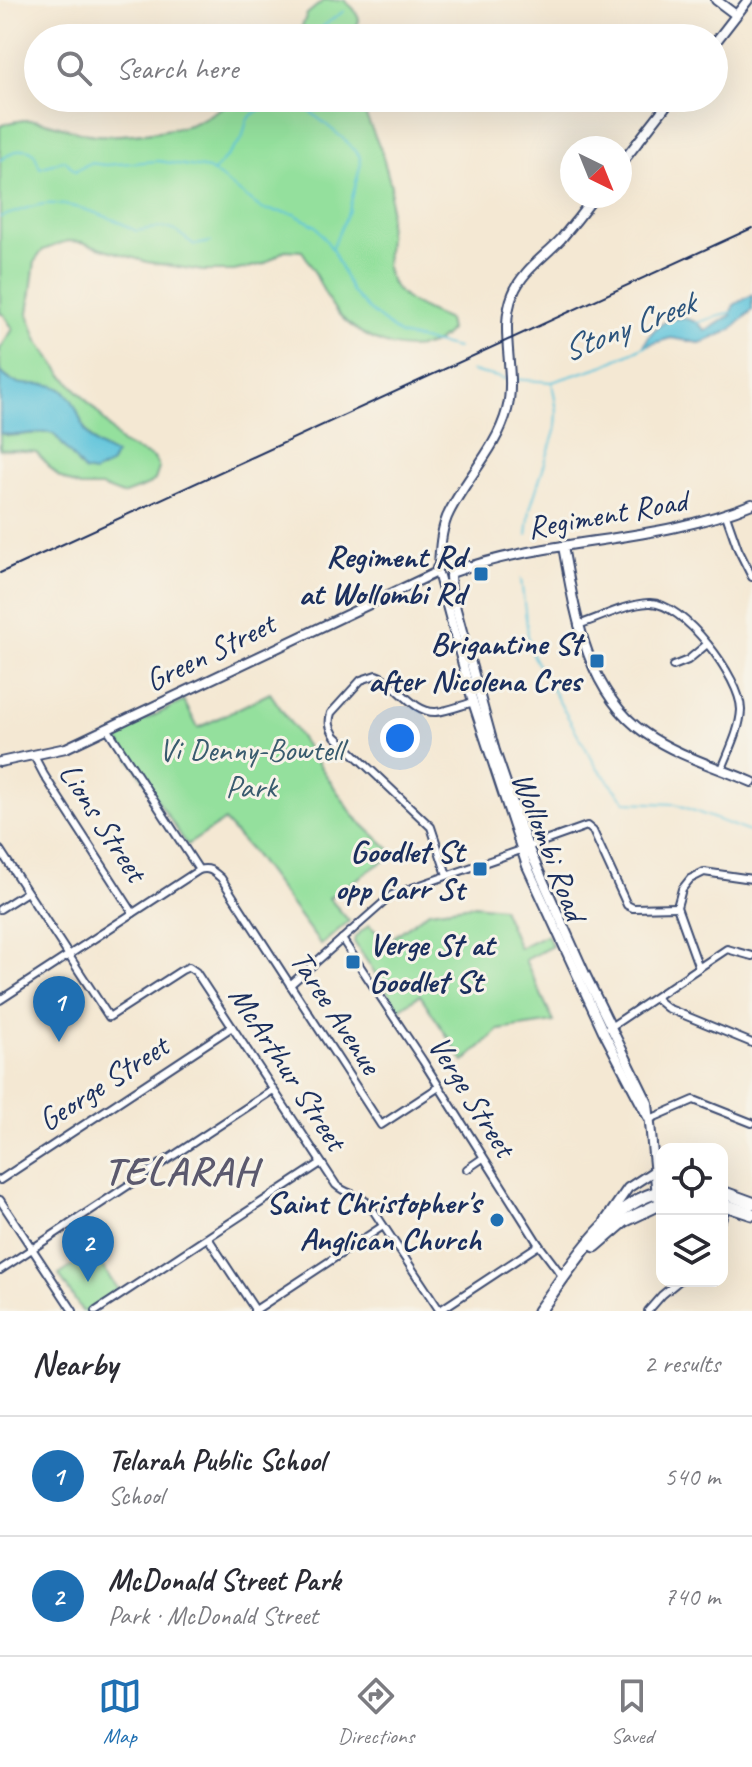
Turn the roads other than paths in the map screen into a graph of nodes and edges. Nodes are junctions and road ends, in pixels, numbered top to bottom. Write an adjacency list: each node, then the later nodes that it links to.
1 (716, 0): 3 (main road)
2 (748, 0): 3 (main road)
3 (736, 15): 4 (main road)
4 (728, 26)
5 (661, 112): 6 (main road)
6 (632, 150)
7 (585, 208): 11 (main road, Wollombi Road)
8 (752, 504): 9 (main road, Regiment Road)
9 (726, 515): 10 (main road, Regiment Road); 12 (street)
10 (563, 546): 11 (main road, Regiment Road); 13 (main road)
11 (444, 570): 16 (main road, Wollombi Road); 17 (main road, Green Street)
12 (752, 577)
13 (578, 625): 14 (street); 20 (main road)
14 (706, 645): 15 (street); 20 (street)
15 (673, 666)
16 (477, 701): 22 (main road, Wollombi Road); 25 (street)
17 (107, 728): 18 (main road, Green Street); 24 (street)
18 (34, 756): 19 (main road, Green Street); 30 (street, Lions Street)
19 (0, 762)
20 (722, 769): 21 (main road)
21 (752, 782)
22 (524, 848): 25 (street); 28 (street); 39 (main road, Wollombi Road)
23 (0, 850): 27 (street)
24 (199, 870): 30 (street); 35 (street, Taree Avenue)
25 (447, 875): 31 (street)
26 (752, 879): 28 (street)
27 (27, 892): 29 (street); 32 (street)
28 (677, 907): 34 (street)
29 (0, 909)
30 (133, 913): 32 (street)
31 (342, 939): 35 (street); 41 (street, Verge Street)
32 (69, 955): 37 (street); 38 (street, McArthur Street)
33 (752, 956): 34 (street)
34 (699, 968): 36 (street)
35 (290, 985): 41 (street, Taree Avenue)
36 (655, 998): 39 (street); 40 (street)
37 (0, 1000)
38 (232, 1027): 42 (street, McArthur Street); 50 (street, George Street)
39 (607, 1029): 43 (main road, Wollombi Road)
40 (752, 1043)
41 (439, 1087): 45 (street, Verge Street)
42 (273, 1090): 46 (street, McArthur Street); 62 (street)
43 (650, 1119): 44 (street); 47 (main road, Wollombi Road)
44 (752, 1123)
45 (483, 1158): 48 (street); 61 (street, Verge Street)
46 (321, 1163): 58 (street, McArthur Street); 60 (street)
47 (656, 1164)
48 (467, 1169)
49 (656, 1171): 59 (main road)
50 (0, 1180)
51 (728, 1194): 55 (highway)
52 (656, 1199): 59 (highway)
53 (0, 1200): 62 (street)
54 (656, 1201): 71 (highway)
55 (752, 1203)
56 (728, 1205): 57 (highway)
57 (752, 1214)
58 (383, 1226): 68 (street); 69 (street, McArthur Street)
59 (601, 1229): 64 (highway)
60 (208, 1238): 67 (street); 68 (street)
61 (539, 1245): 64 (street, Verge Street); 69 (street)
62 (31, 1250): 63 (street); 66 (street)
63 (0, 1270)
64 (564, 1278): 70 (highway)
65 (672, 1287): 72 (street)
66 (73, 1311)
67 (96, 1311)
68 (255, 1311)
69 (439, 1311)
70 (539, 1311)
71 (548, 1311)
72 (648, 1311)

